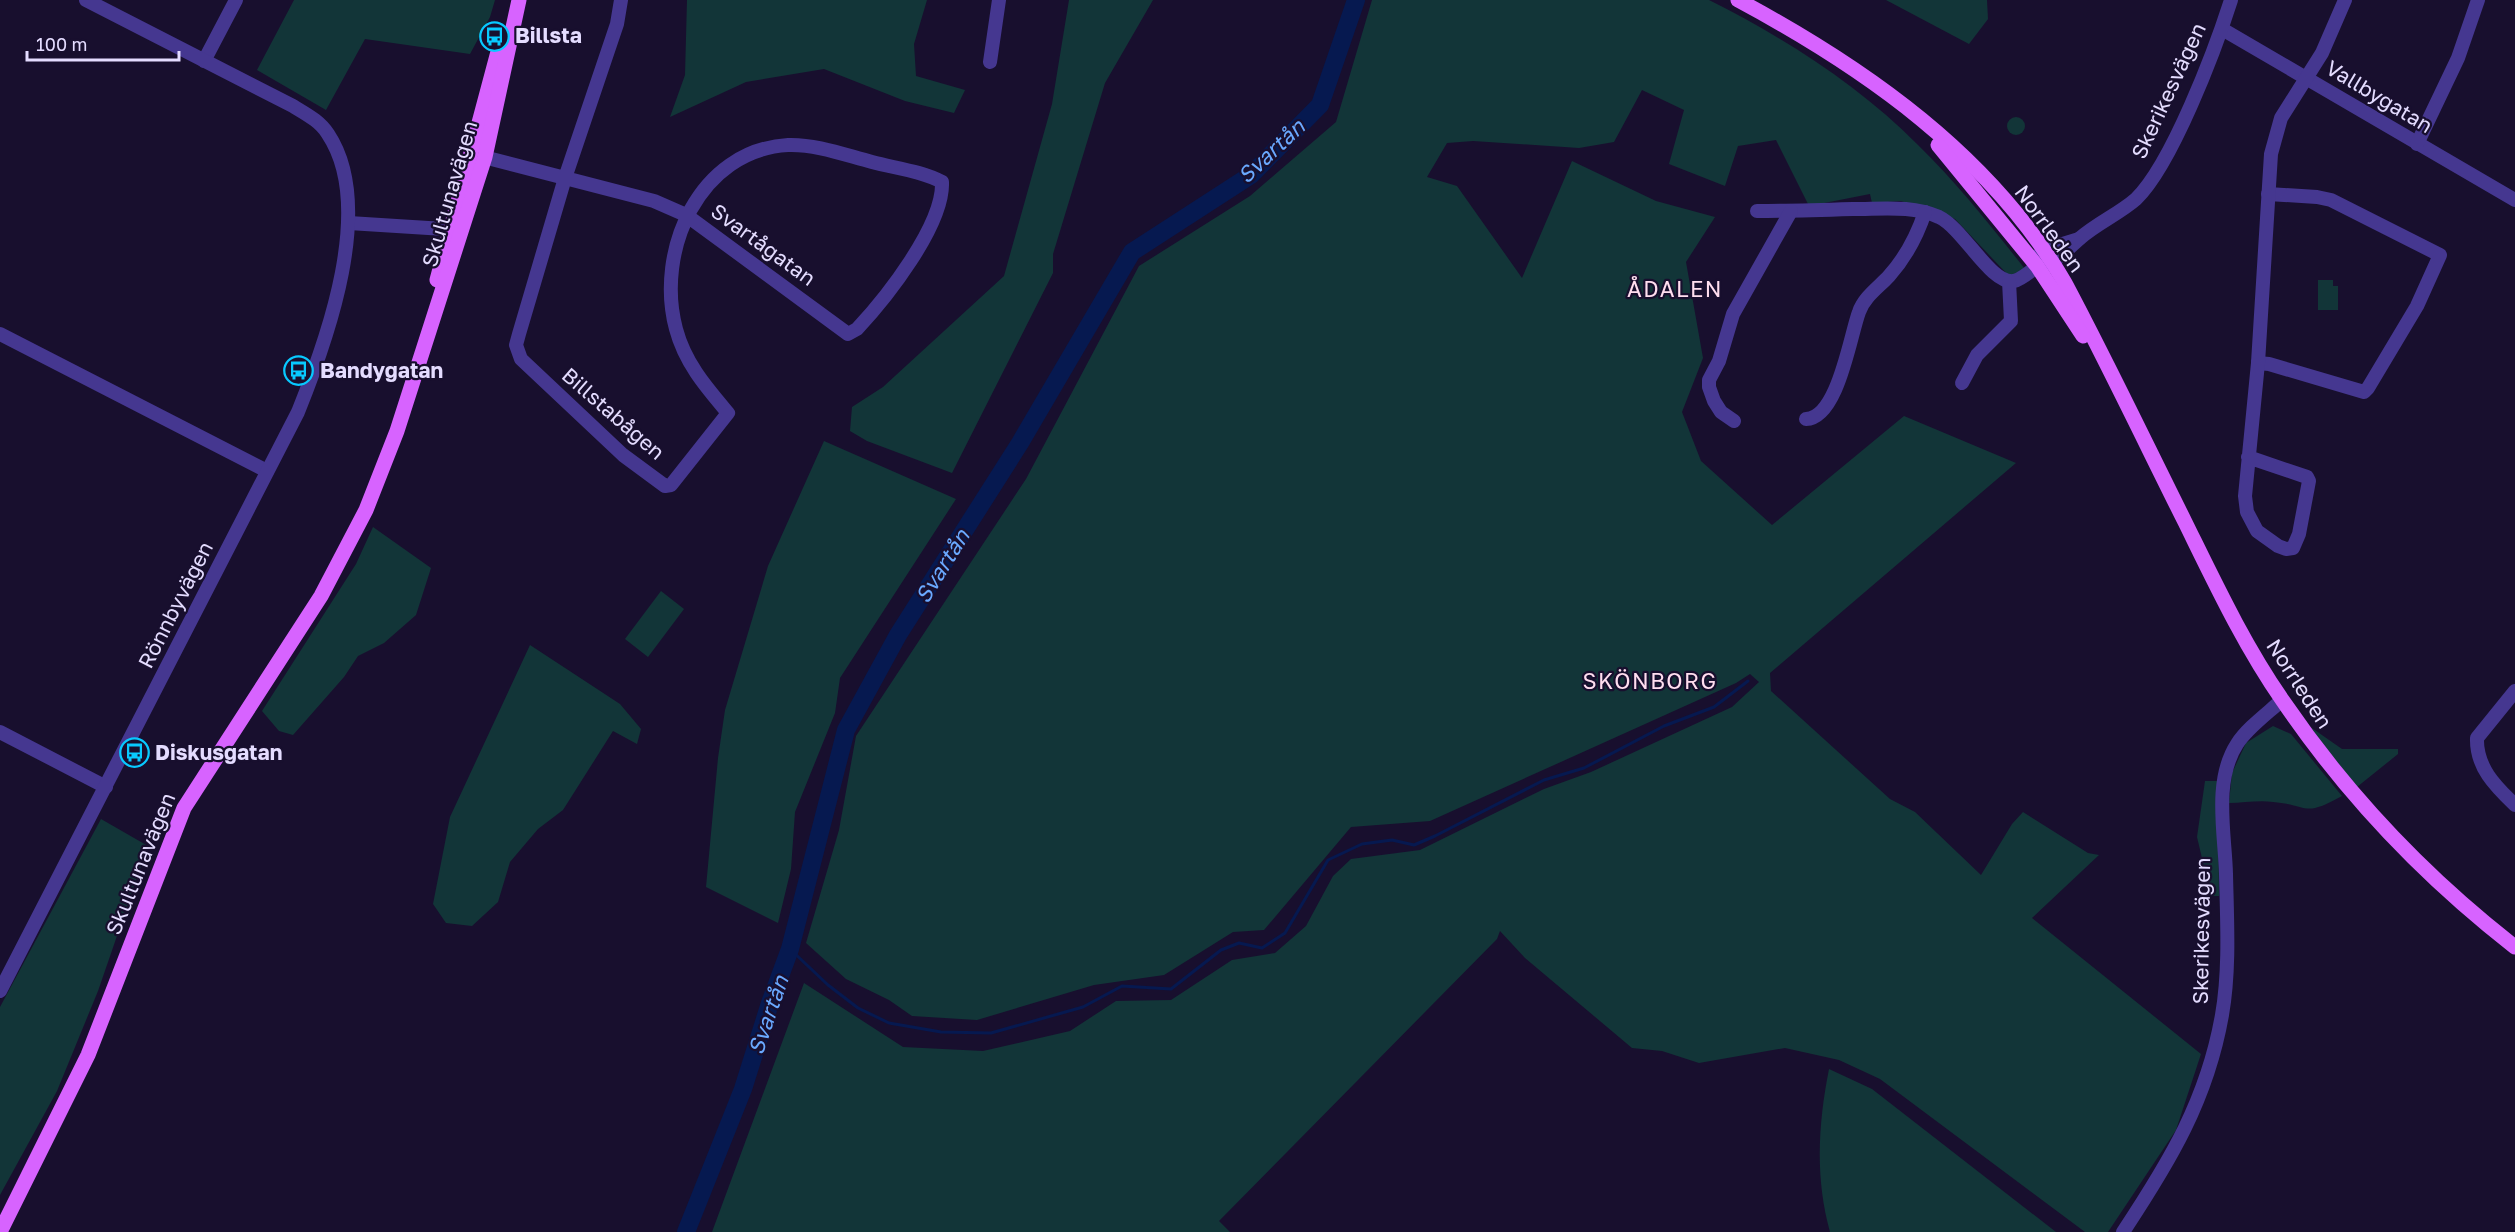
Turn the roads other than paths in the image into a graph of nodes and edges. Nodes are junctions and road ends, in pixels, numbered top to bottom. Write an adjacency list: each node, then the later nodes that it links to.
1 (86, 0): 11 (street, Rönnbyvägen)
2 (236, 0): 13 (street)
3 (513, 0): 17 (main road, Skultunavägen)
4 (519, 0): 17 (main road, Skultunavägen)
5 (621, 0): 18 (street)
6 (999, 0): 14 (street)
7 (1738, 0): 28 (main road, Norrleden)
8 (2231, 0): 12 (street, Skerikesvägen)
9 (2345, 0): 15 (street)
10 (2478, 0): 16 (street)
11 (106, 5): 13 (street, Rönnbyvägen)
12 (2222, 29): 15 (street, Vallbygatan); 28 (street, Skerikesvägen)
13 (204, 61): 26 (street, Rönnbyvägen)
14 (990, 62)
15 (2307, 79): 16 (street, Vallbygatan); 20 (street)
16 (2417, 144): 21 (street, Vallbygatan)
17 (478, 155): 18 (street, Svartågatan); 27 (main road, Skultunavägen)
18 (565, 178): 25 (street, Svartågatan); 25 (street, Billstabågen)
19 (942, 183): 25 (street, Billstabågen); 25 (street, Svartågatan)
20 (2268, 194): 31 (street); 31 (street)
21 (2515, 200)
22 (1757, 211): 23 (street)
23 (1791, 211): 24 (street); 34 (street)
24 (1925, 212): 29 (street); 33 (street)
25 (686, 215)
26 (349, 223): 27 (street); 36 (street, Rönnbyvägen)
27 (457, 230): 44 (main road, Skultunavägen)
28 (2042, 262): 29 (street, Skerikesvägen); 38 (main road, Norrleden)
29 (2009, 280): 32 (street)
30 (0, 334): 36 (street)
31 (2258, 363): 35 (street)
32 (1962, 383)
33 (1806, 419)
34 (1734, 421)
35 (2248, 457): 35 (street)
36 (267, 471): 40 (street, Rönnbyvägen)
37 (2515, 690): 41 (street)
38 (2282, 700): 42 (main road, Norrleden); 45 (street, Skerikesvägen)
39 (0, 732): 40 (street)
40 (106, 787): 43 (street, Rönnbyvägen)
41 (2515, 805)
42 (2515, 947)
43 (0, 991)
44 (2, 1223)
45 (2123, 1232)

